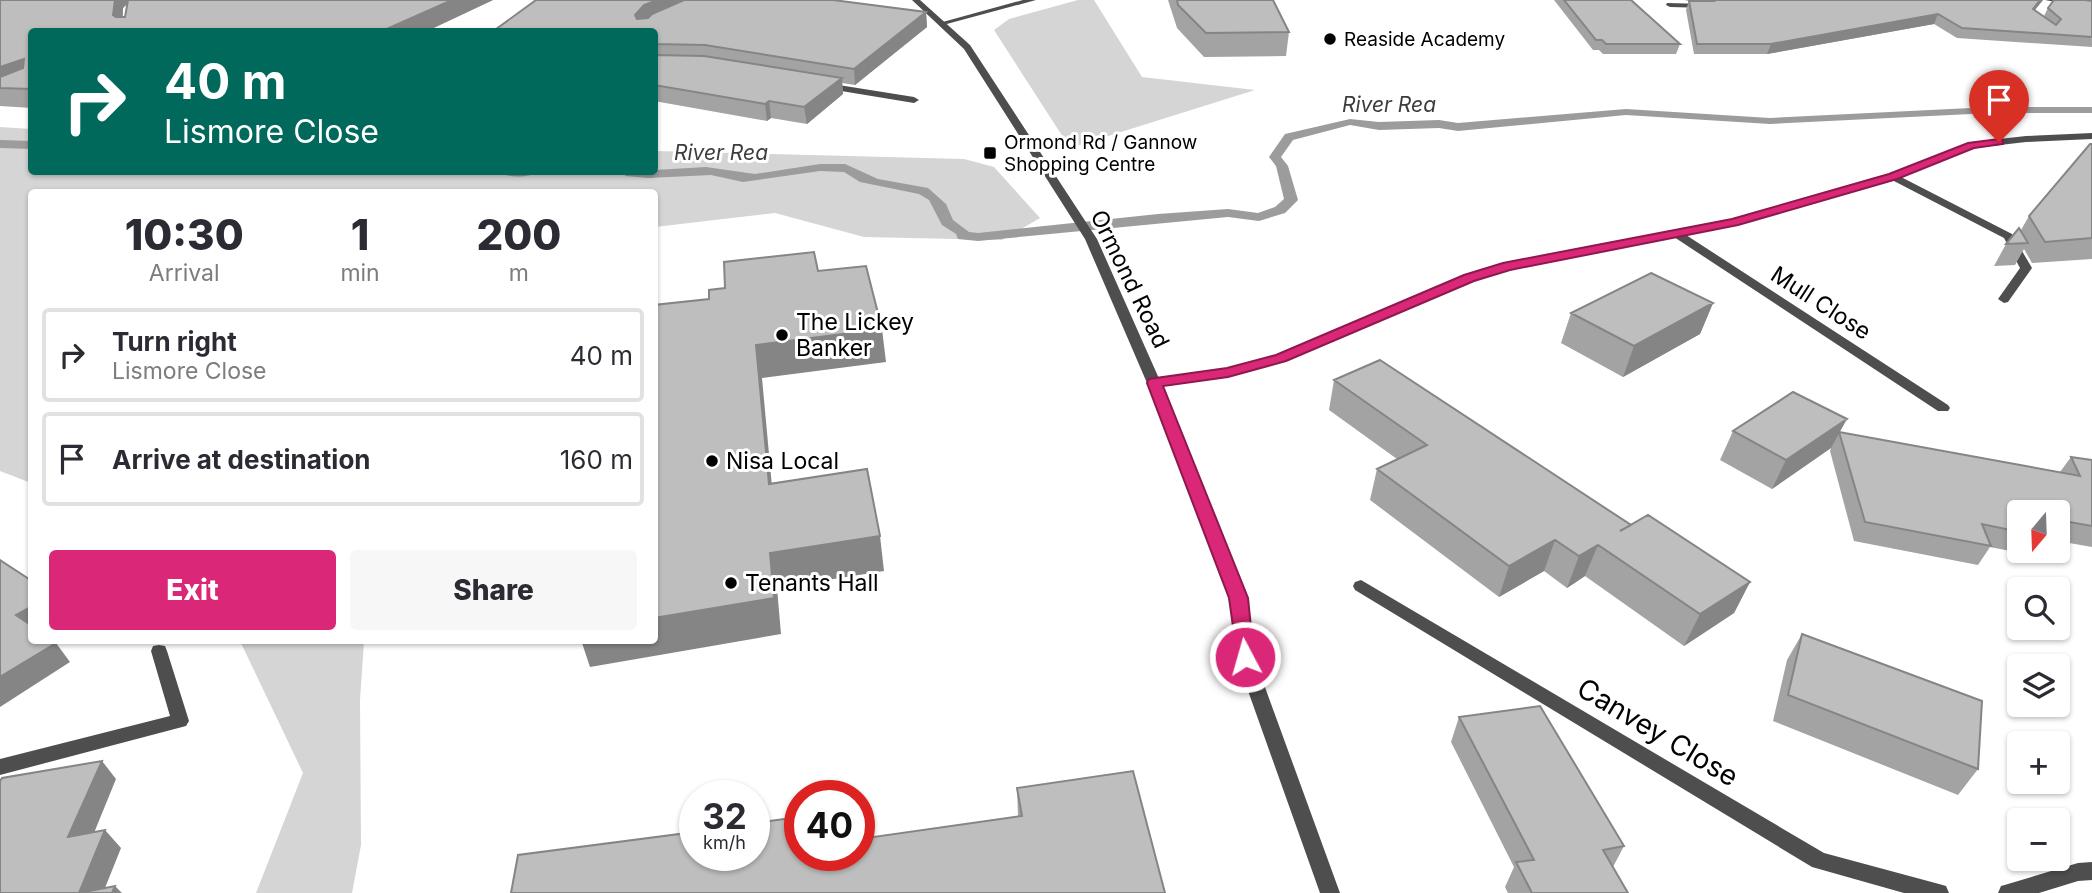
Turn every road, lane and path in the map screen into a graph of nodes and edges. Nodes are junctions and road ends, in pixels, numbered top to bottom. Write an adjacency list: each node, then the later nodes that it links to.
1 (916, 0): 9 (street, Ormond Road)
2 (1032, 0): 9 (street)
3 (2049, 0): 6 (street); 7 (street)
4 (1667, 3): 5 (street); 8 (street)
5 (1711, 6)
6 (2092, 7)
7 (2042, 9)
8 (1683, 16)
9 (943, 23): 16 (street, Ormond Road)
10 (817, 85): 11 (street)
11 (914, 100)
12 (2092, 136): 13 (street)
13 (1893, 177): 14 (street); 15 (street)
14 (1676, 233): 16 (street); 17 (street, Mull Close)
15 (2004, 299)
16 (1154, 383): 22 (street, Ormond Road)
17 (1943, 408)
18 (1361, 586): 23 (street, Canvey Close)
19 (159, 651): 20 (street)
20 (0, 767)
21 (2092, 871): 24 (street)
22 (1330, 893)
23 (1939, 893)
24 (2008, 893)

